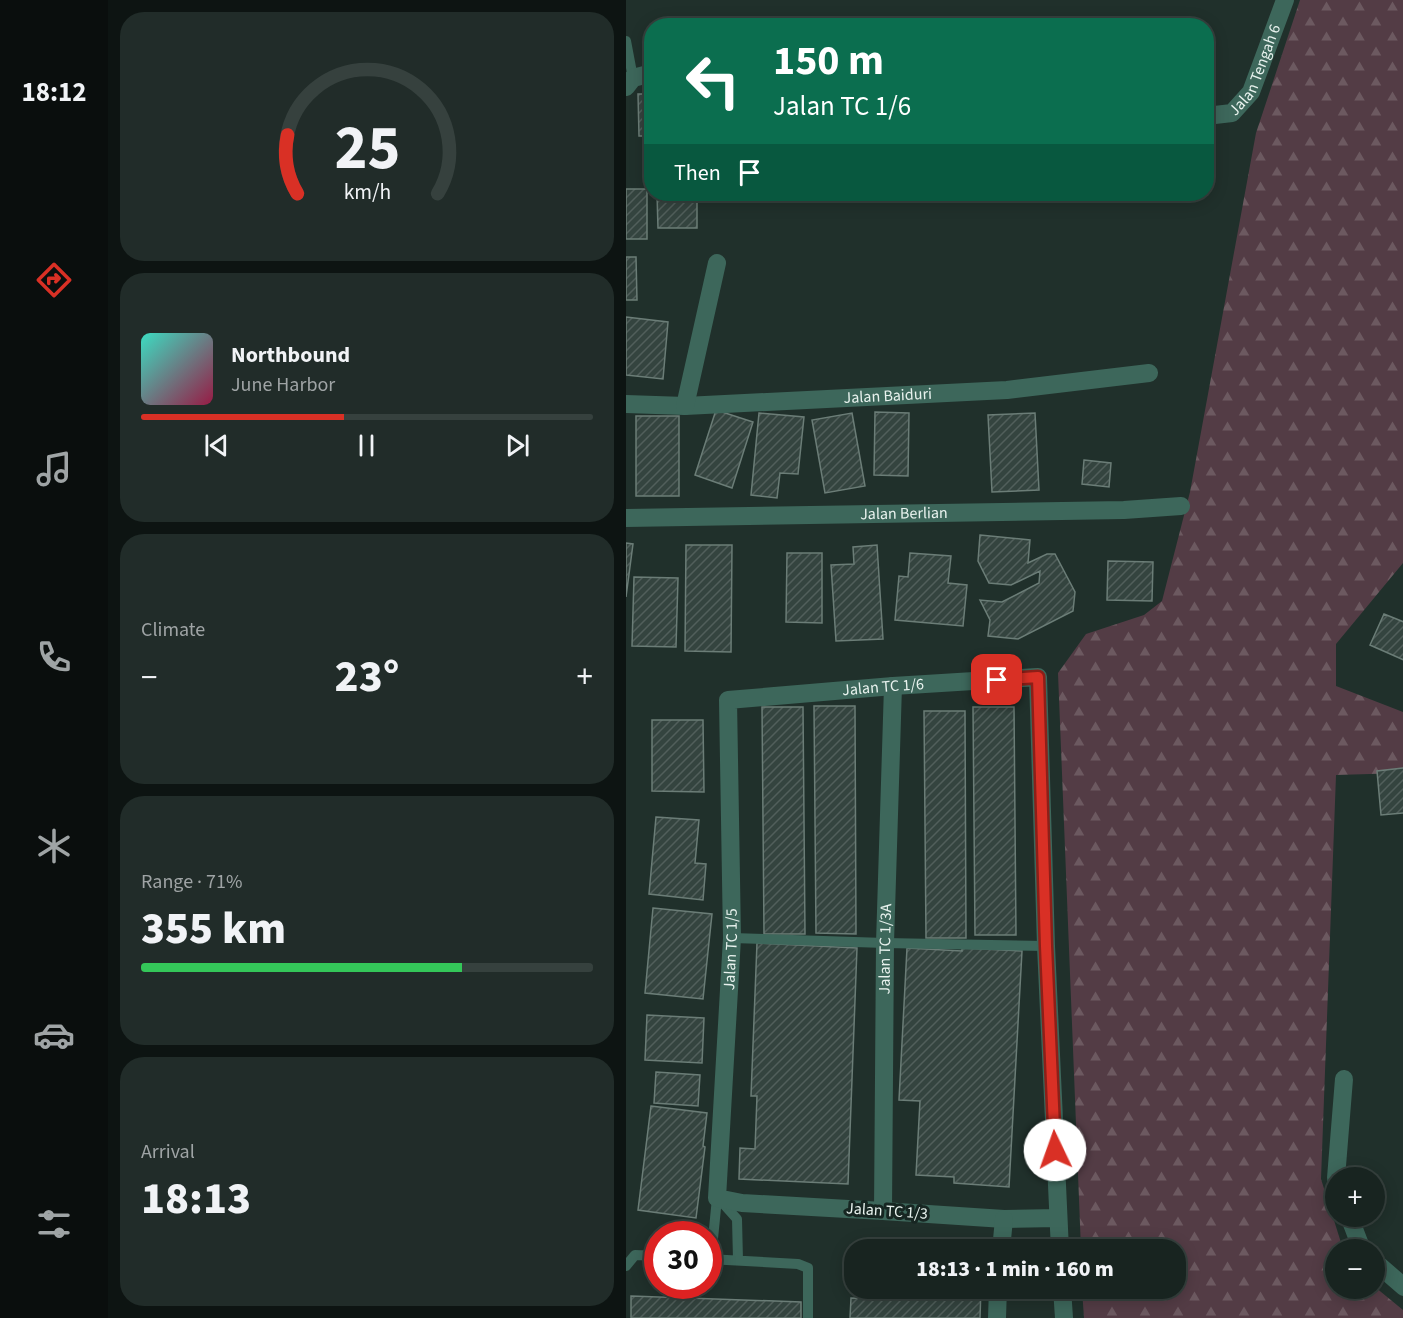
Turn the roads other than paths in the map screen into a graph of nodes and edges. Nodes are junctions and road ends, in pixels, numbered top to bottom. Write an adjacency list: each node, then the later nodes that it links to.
1 (1285, 0): 5 (street, Jalan Tengah 6)
2 (626, 42): 4 (lane)
3 (644, 75): 4 (street)
4 (630, 82)
5 (1214, 115)
6 (718, 263): 9 (street)
7 (1149, 373): 9 (street, Jalan Baiduri)
8 (626, 404): 9 (street, Jalan Baiduri)
9 (685, 406)
10 (1181, 506): 11 (street, Jalan Berlian)
11 (626, 518)
12 (893, 686): 13 (street, Jalan TC 1/6); 15 (street, Jalan TC 1/3A); 16 (street, Jalan TC 1/6)
13 (728, 700): 14 (street, Jalan TC 1/5)
14 (732, 938): 15 (lane); 19 (street, Jalan TC 1/5)
15 (885, 943): 16 (lane); 20 (street, Jalan TC 1/3A)
16 (1046, 946): 21 (street)
17 (1344, 1079): 18 (street)
18 (1337, 1167)
19 (718, 1198): 20 (street, Jalan TC 1/3); 23 (lane, Jalan TC 1/5); 28 (lane)
20 (883, 1210): 22 (street, Jalan TC 1/3)
21 (1058, 1218): 22 (street, Jalan TC 1/3); 25 (street)
22 (1004, 1219): 24 (street)
23 (715, 1221)
24 (1002, 1239)
25 (1059, 1239)
26 (644, 1255): 29 (lane)
27 (722, 1259): 28 (lane)
28 (738, 1260): 34 (lane)
29 (626, 1266)
30 (1385, 1271): 31 (street)
31 (1403, 1287)
32 (998, 1299): 35 (street)
33 (1063, 1299): 36 (street)
34 (808, 1318)
35 (997, 1318)
36 (1064, 1318)

